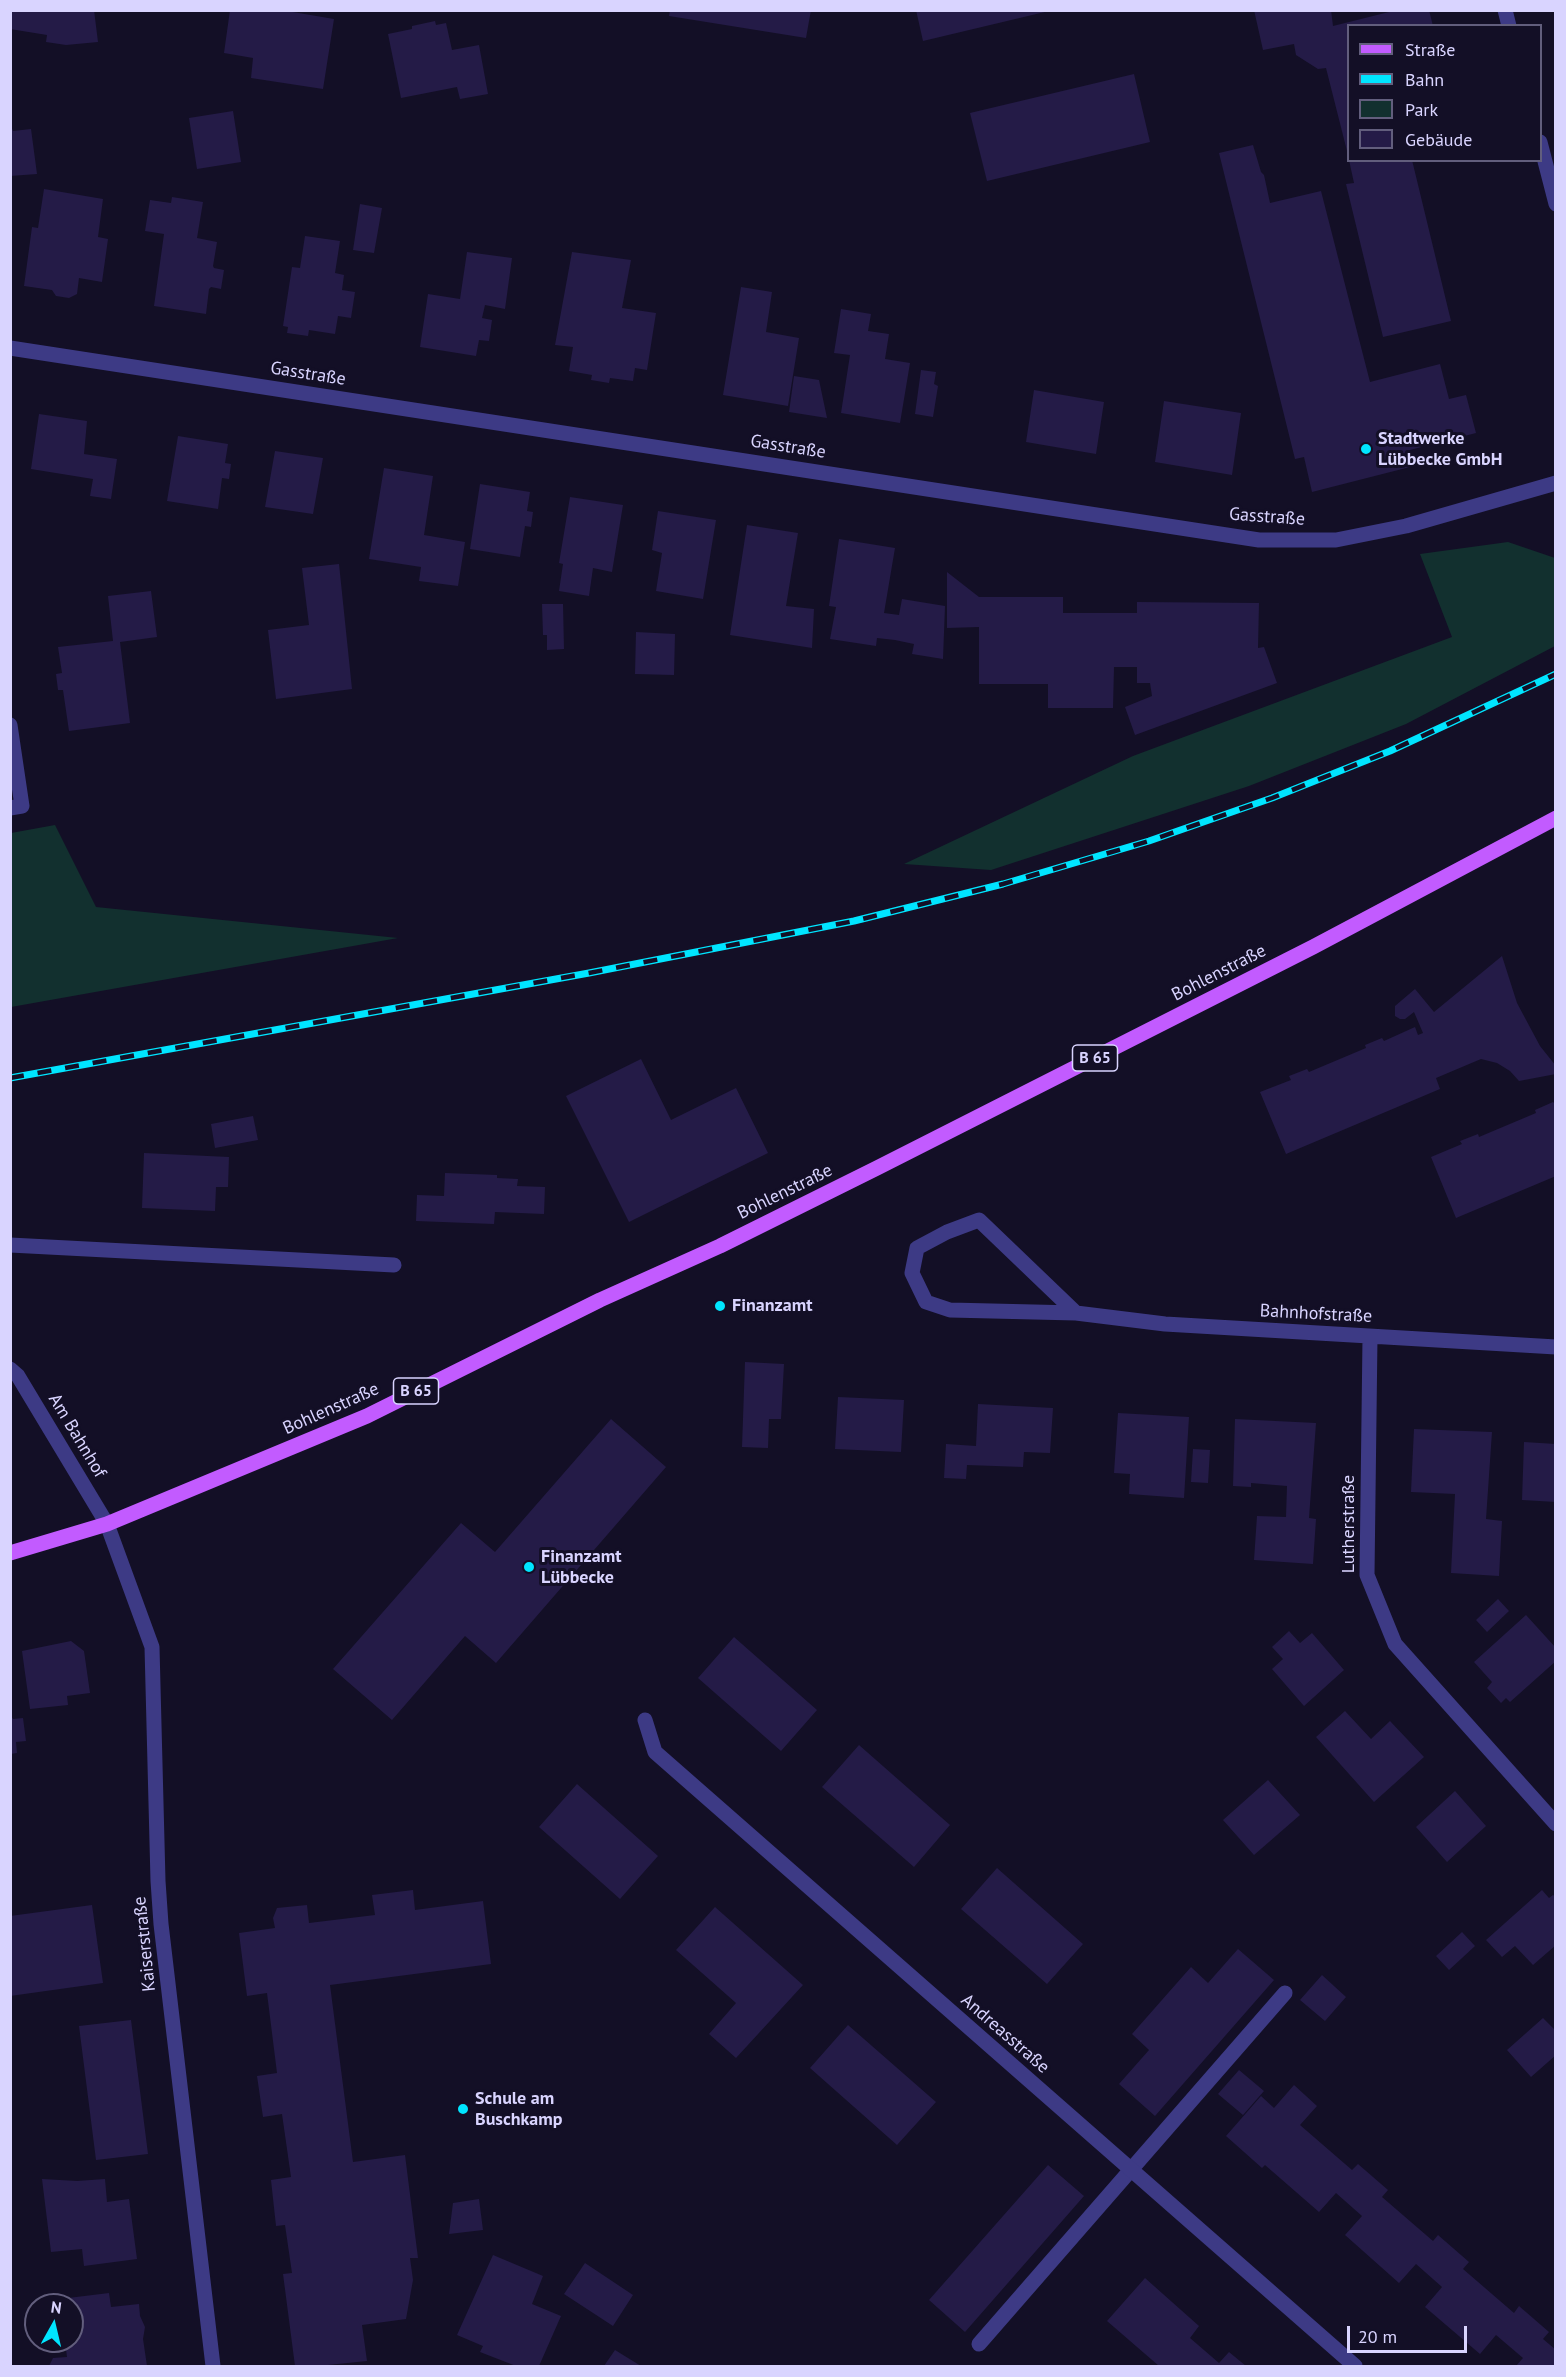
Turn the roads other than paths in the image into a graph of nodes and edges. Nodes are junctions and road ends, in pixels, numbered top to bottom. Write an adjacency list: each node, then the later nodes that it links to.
1 (1542, 150): 2 (street)
2 (1556, 204)
3 (10, 348): 4 (street, Gasstraße)
4 (1556, 483)
5 (10, 725): 6 (street)
6 (10, 808)
7 (1556, 818): 14 (main road, Bohlenstraße / B 65)
8 (10, 1245): 9 (street)
9 (394, 1265)
10 (1076, 1313): 10 (street, Bahnhofstraße); 11 (street, Bahnhofstraße)
11 (1370, 1336): 12 (street, Bahnhofstraße); 17 (street, Lutherstraße)
12 (1556, 1347)
13 (10, 1369): 14 (street, Am Bahnhof)
14 (107, 1524): 15 (main road, Bohlenstraße / B 65); 21 (street, Kaiserstraße)
15 (10, 1553)
16 (645, 1720): 19 (street, Andreasstraße)
17 (1556, 1824)
18 (1285, 1993): 19 (street)
19 (1130, 2169): 20 (street); 22 (street, Andreasstraße)
20 (979, 2344)
21 (213, 2367)
22 (1355, 2367)

